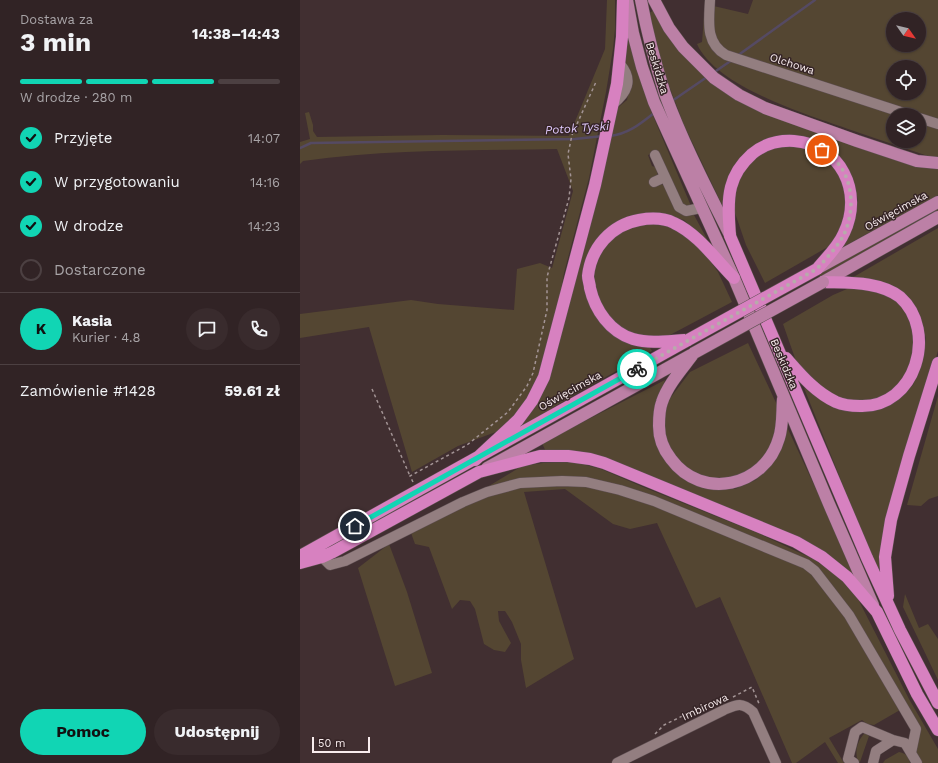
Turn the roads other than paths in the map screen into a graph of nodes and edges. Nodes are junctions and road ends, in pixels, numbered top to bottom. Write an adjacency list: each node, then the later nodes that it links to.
1 (624, 0): 25 (highway)
2 (627, 0): 14 (main road, Beskidzka)
3 (641, 0): 16 (main road, Beskidzka)
4 (654, 0): 10 (main road)
5 (710, 0): 6 (street, Olchowa)
6 (888, 108)
7 (926, 120): 8 (street)
8 (938, 124)
9 (655, 155): 11 (street)
10 (938, 163)
11 (665, 177): 12 (street); 14 (street)
12 (654, 182)
13 (938, 202): 17 (main road, Oświęcimska)
14 (701, 208): 18 (main road, Beskidzka)
15 (938, 217): 19 (main road)
16 (730, 236): 17 (highway); 21 (highway, Beskidzka)
17 (817, 269): 20 (highway, Oświęcimska, bridge)
18 (734, 278): 20 (highway); 24 (main road, Beskidzka)
19 (823, 282): 21 (highway); 22 (main road, bridge)
20 (688, 340): 25 (highway, Oświęcimska)
21 (779, 350): 30 (highway, Beskidzka)
22 (694, 353): 24 (main road); 26 (main road)
23 (938, 363): 30 (highway)
24 (784, 396): 31 (main road, Beskidzka)
25 (475, 460): 27 (highway, Oświęcimska)
26 (479, 472): 28 (highway); 31 (highway)
27 (300, 556)
28 (322, 557): 29 (highway); 35 (street)
29 (300, 564)
30 (889, 607): 32 (highway, Beskidzka)
31 (877, 612): 33 (highway, Beskidzka)
32 (938, 703)
33 (938, 730)
34 (893, 740): 35 (street); 38 (street); 39 (street)
35 (911, 752): 40 (street)
36 (617, 763): 37 (street, Imbirowa)
37 (776, 763)
38 (854, 763)
39 (873, 763)
40 (917, 763)

